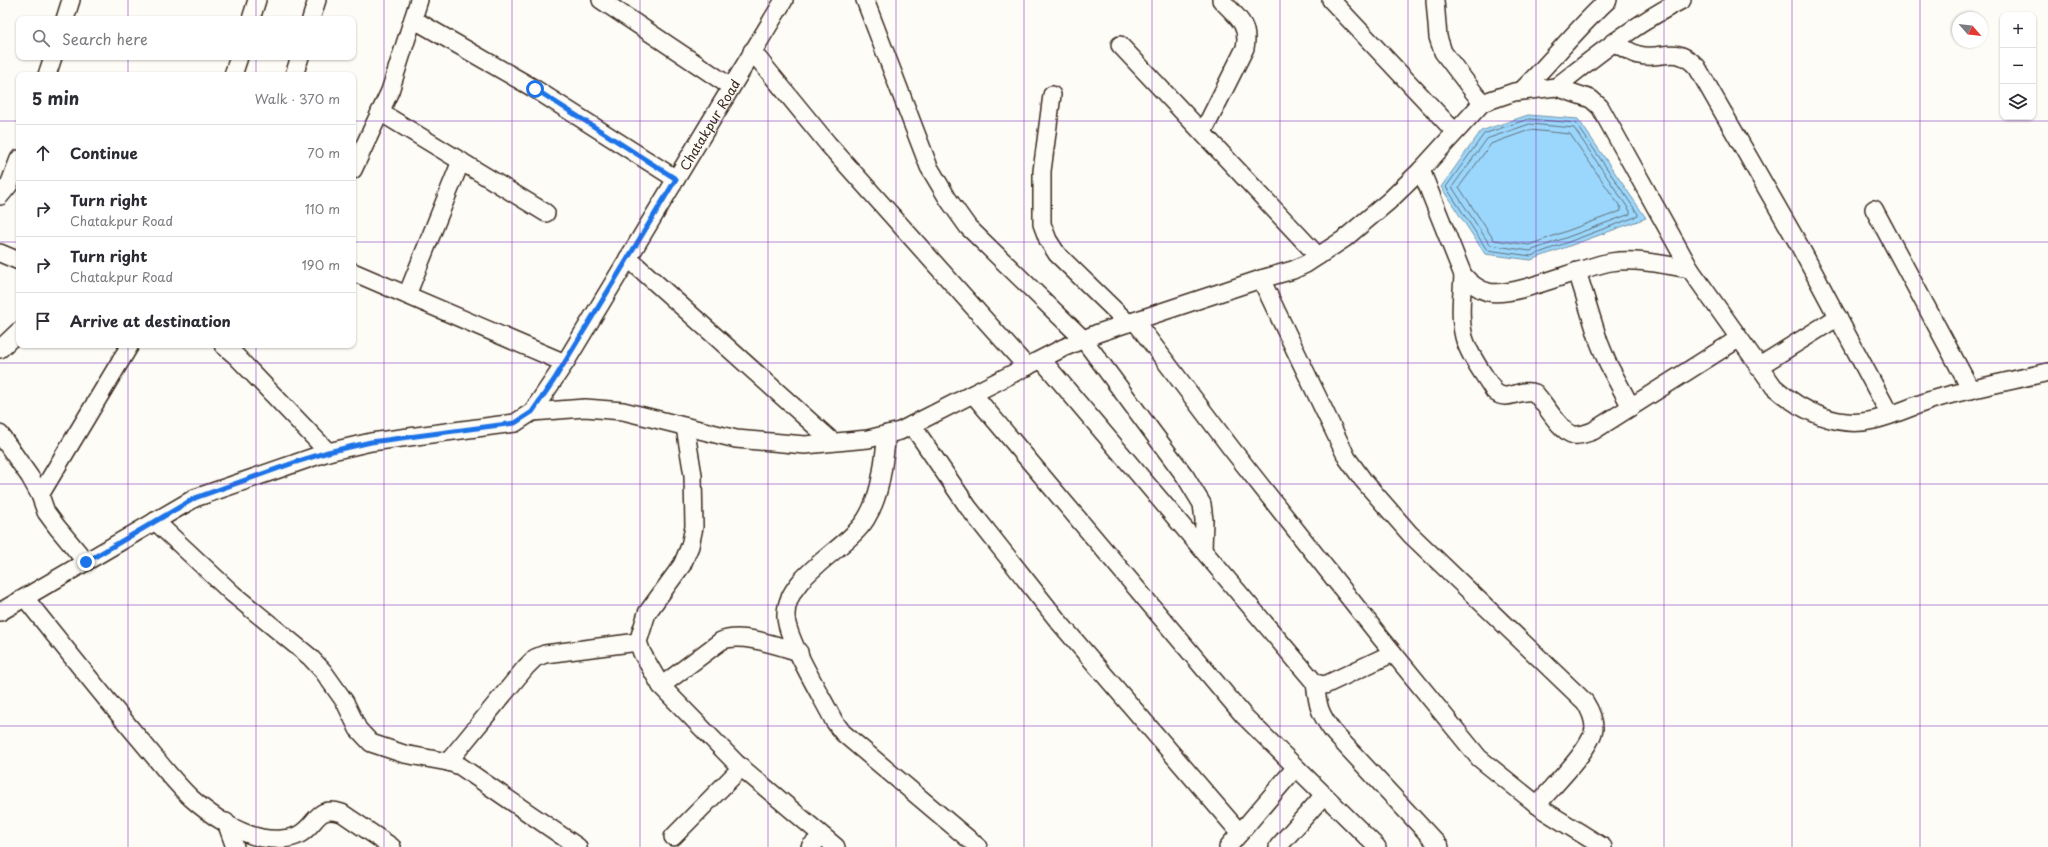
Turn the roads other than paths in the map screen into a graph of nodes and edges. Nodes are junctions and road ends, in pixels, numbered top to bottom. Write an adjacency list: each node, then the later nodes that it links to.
1 (71, 0): 13 (street)
2 (257, 0): 14 (street)
3 (317, 0): 15 (street)
4 (419, 0): 16 (street)
5 (601, 0): 26 (street)
6 (784, 0): 19 (street, Chatakpur Road)
7 (865, 0): 56 (street)
8 (1221, 0): 32 (street)
9 (1331, 0): 33 (street)
10 (1435, 0): 30 (street)
11 (1608, 0): 28 (street)
12 (1682, 0): 17 (street)
13 (66, 16)
14 (252, 16)
15 (312, 16)
16 (413, 19): 31 (street); 38 (street)
17 (1614, 42): 27 (street); 52 (street)
18 (1120, 45): 32 (street)
19 (752, 51): 26 (street, Chatakpur Road); 61 (street)
20 (52, 60): 23 (street)
21 (238, 60): 24 (street)
22 (299, 60): 25 (street)
23 (48, 72)
24 (234, 72)
25 (295, 72)
26 (731, 87): 38 (street, Chatakpur Road)
27 (1556, 87): 28 (street); 46 (street)
28 (1522, 90): 30 (street)
29 (1052, 95): 53 (street)
30 (1482, 103): 33 (street)
31 (380, 112): 34 (street); 35 (street)
32 (1203, 132): 43 (street)
33 (1455, 132): 37 (street)
34 (461, 161): 41 (street); 51 (street)
35 (356, 164)
36 (16, 167): 39 (street)
37 (1421, 170): 43 (street); 49 (street)
38 (676, 179): 44 (street, Chatakpur Road)
39 (0, 196)
40 (1874, 209): 64 (street)
41 (546, 213)
42 (0, 253): 45 (street)
43 (1318, 256): 50 (street)
44 (628, 258): 60 (street, Chatakpur Road); 73 (street)
45 (16, 260)
46 (1690, 269): 47 (street); 55 (street)
47 (1577, 272): 49 (street); 66 (street)
48 (356, 273): 51 (street)
49 (1463, 275): 66 (street)
50 (1261, 279): 53 (street); 90 (street)
51 (407, 295): 60 (street)
52 (1838, 317): 62 (street); 68 (street)
53 (1132, 322): 56 (street); 83 (street)
54 (16, 334): 59 (street)
55 (1738, 339): 62 (street); 66 (street)
56 (1084, 340): 61 (street); 77 (street)
57 (128, 348): 75 (street)
58 (227, 348): 74 (street)
59 (0, 349)
60 (565, 363): 67 (street, Chatakpur Road)
61 (1034, 363): 65 (street); 77 (street)
62 (1758, 367): 68 (street)
63 (2048, 372): 64 (street)
64 (1970, 390): 68 (street)
65 (973, 394): 69 (street); 87 (street)
66 (1631, 407)
67 (532, 412): 70 (street); 74 (street, Chatakpur Road)
68 (1890, 414)
69 (912, 425): 72 (street); 92 (street)
70 (685, 427): 73 (street); 81 (street)
71 (0, 434): 75 (street)
72 (887, 434): 73 (street); 82 (street)
73 (833, 442)
74 (328, 452): 76 (street, Chatakpur Road)
75 (40, 495): 78 (street)
76 (155, 521): 78 (street, Chatakpur Road); 86 (street)
77 (1203, 550): 84 (street)
78 (86, 562): 79 (street, Chatakpur Road)
79 (25, 598): 80 (street, Chatakpur Road); 91 (street)
80 (0, 612)
81 (638, 642): 85 (street); 86 (street)
82 (799, 652): 85 (street); 99 (street)
83 (1393, 653): 84 (street); 90 (street)
84 (1315, 683): 103 (street)
85 (661, 686): 88 (street)
86 (448, 762): 97 (street)
87 (1296, 767): 89 (street); 92 (street)
88 (742, 768): 93 (street); 94 (street)
89 (1324, 795): 101 (street); 102 (street)
90 (1537, 805): 104 (street)
91 (226, 822): 95 (street); 96 (street)
92 (1240, 833): 100 (street)
93 (673, 838)
94 (816, 841): 98 (street)
95 (235, 847)
96 (392, 847)
97 (578, 847)
98 (836, 847)
99 (978, 847)
100 (1228, 847)
101 (1278, 847)
102 (1377, 847)
103 (1440, 847)
104 (1603, 847)

